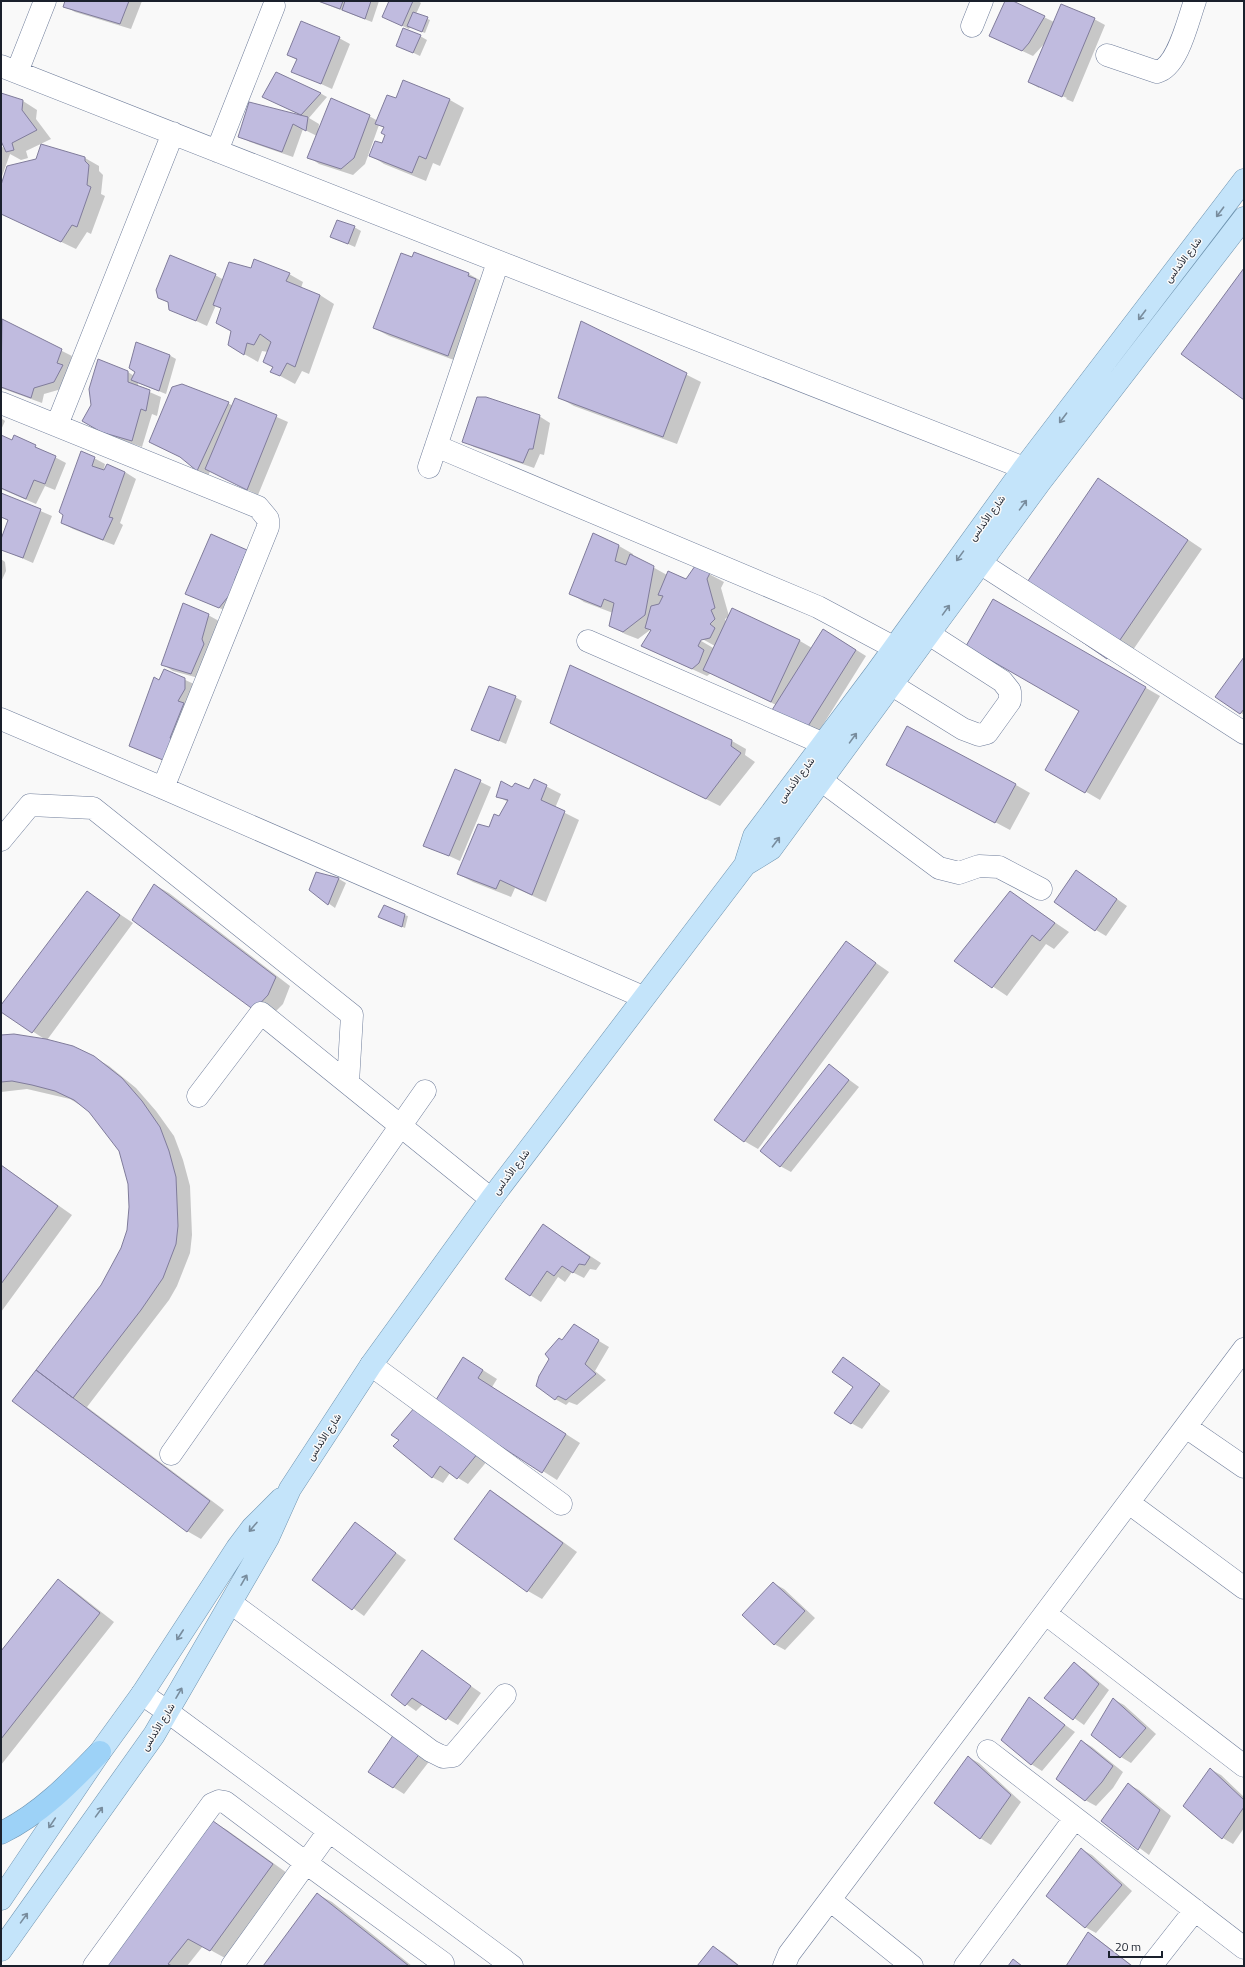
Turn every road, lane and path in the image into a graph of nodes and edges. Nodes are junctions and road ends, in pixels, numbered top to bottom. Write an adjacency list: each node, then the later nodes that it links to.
1 (45, 1): 7 (street)
2 (982, 1): 5 (street)
3 (1195, 1): 6 (street)
4 (274, 6): 9 (street)
5 (972, 26)
6 (1107, 55)
7 (9, 69): 8 (street)
8 (173, 134): 9 (street); 14 (street)
9 (217, 151): 12 (street)
10 (1244, 180): 17 (main road, شارع الأندلس, one-way to 17)
11 (1244, 218): 18 (main road, شارع الأندلس, one-way to 11)
12 (498, 262): 15 (street); 17 (street)
13 (1, 403): 14 (street)
14 (57, 425): 27 (street)
15 (436, 446): 16 (street); 21 (street)
16 (429, 467)
17 (1024, 468): 21 (main road, شارع الأندلس, one-way to 21)
18 (980, 563): 19 (main road, شارع الأندلس, one-way to 18); 24 (street)
19 (929, 634): 22 (main road, شارع الأندلس); 22 (street)
20 (588, 641): 25 (street)
21 (893, 647): 25 (main road, شارع الأندلس)
22 (892, 686): 26 (main road, شارع الأندلس, one-way to 22)
23 (1, 719): 27 (street)
24 (1244, 733)
25 (824, 744): 29 (main road, شارع الأندلس)
26 (822, 781): 29 (main road, شارع الأندلس, one-way to 26); 30 (street)
27 (163, 788): 31 (street)
28 (1, 840): 32 (street)
29 (745, 865): 31 (main road, شارع الأندلس)
30 (1041, 889)
31 (643, 997): 36 (main road, شارع الأندلس)
32 (348, 1083): 34 (street); 35 (street)
33 (425, 1091): 35 (street)
34 (198, 1096)
35 (402, 1126): 36 (street); 40 (street)
36 (491, 1199): 38 (main road, شارع الأندلس)
37 (1244, 1349): 39 (street)
38 (371, 1365): 42 (main road, شارع الأندلس); 44 (street)
39 (1186, 1427): 41 (street); 43 (street)
40 (171, 1454)
41 (1244, 1467)
42 (290, 1489): 46 (main road, شارع الأندلس, one-way to 42); 48 (main road, شارع الأندلس, one-way to 48)
43 (1129, 1503): 45 (street); 47 (street)
44 (562, 1504)
45 (1244, 1588)
46 (231, 1603): 49 (street); 50 (main road, شارع الأندلس, one-way to 46)
47 (1046, 1614): 53 (street); 59 (street)
48 (142, 1694): 50 (street); 52 (main road, شارع الأندلس)
49 (505, 1695)
50 (168, 1712): 55 (street); 62 (main road, شارع الأندلس, one-way to 50)
51 (988, 1751): 54 (street)
52 (100, 1752): 56 (highway); 58 (main road, شارع الأندلس, one-way to 58)
53 (1244, 1766)
54 (1075, 1818): 60 (street); 69 (street)
55 (329, 1831): 57 (street); 66 (street)
56 (1, 1833)
57 (306, 1863): 63 (street); 64 (street); 65 (street)
58 (1, 1899)
59 (830, 1900): 67 (street); 68 (street)
60 (1195, 1910): 61 (street); 70 (street)
61 (1244, 1948)
62 (1, 1950)
63 (94, 1966)
64 (232, 1966)
65 (442, 1966)
66 (512, 1966)
67 (784, 1966)
68 (912, 1966)
69 (965, 1966)
70 (1151, 1966)

